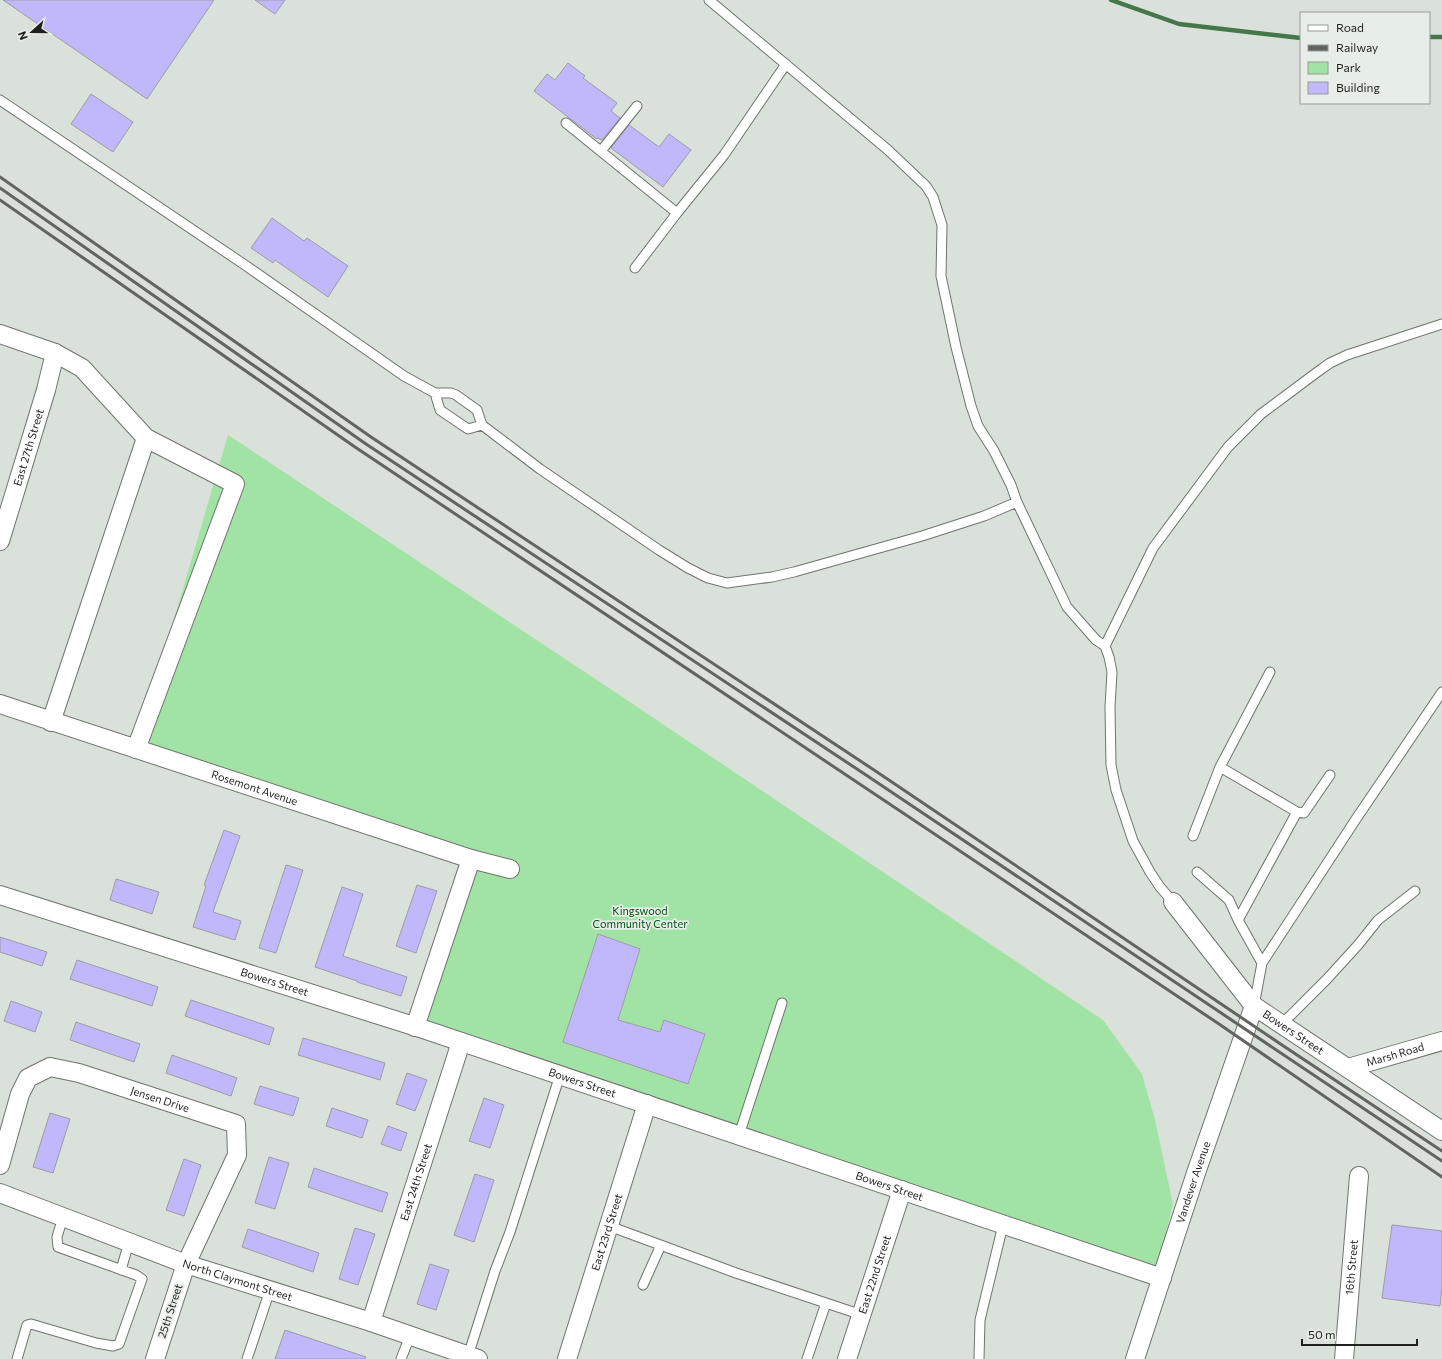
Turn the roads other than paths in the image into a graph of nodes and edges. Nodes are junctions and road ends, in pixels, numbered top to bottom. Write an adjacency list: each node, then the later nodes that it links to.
1 (709, 0): 2 (lane)
2 (786, 64): 7 (lane); 15 (lane)
3 (0, 100): 12 (lane)
4 (637, 106): 6 (lane)
5 (566, 123): 6 (lane)
6 (601, 151): 7 (lane)
7 (676, 213): 8 (lane)
8 (635, 268)
9 (1442, 324): 17 (lane)
10 (0, 334): 11 (street)
11 (55, 353): 14 (street); 16 (street, East 27th Street)
12 (435, 393): 13 (lane); 13 (lane)
13 (482, 426): 15 (lane)
14 (146, 438): 21 (street); 22 (street)
15 (1018, 502): 17 (lane)
16 (0, 541)
17 (1105, 646): 32 (lane)
18 (1270, 672): 23 (lane)
19 (1442, 692): 34 (lane)
20 (0, 704): 21 (street, Rosemont Avenue)
21 (51, 722): 22 (street, Rosemont Avenue)
22 (136, 749): 27 (street, Rosemont Avenue)
23 (1220, 767): 25 (lane); 26 (lane)
24 (1330, 775): 25 (lane)
25 (1297, 812): 33 (lane)
26 (1193, 836)
27 (471, 859): 28 (street, Rosemont Avenue); 38 (street)
28 (510, 869)
29 (1197, 872): 33 (lane)
30 (1415, 891): 37 (lane)
31 (0, 895): 38 (street, Bowers Street)
32 (1173, 902): 36 (street, Bowers Street)
33 (1238, 920): 34 (lane)
34 (1262, 964): 36 (lane)
35 (782, 1003): 45 (lane)
36 (1254, 1006): 37 (street, Bowers Street); 57 (street, Vandever Avenue)
37 (1282, 1024): 41 (street, Bowers Street)
38 (415, 1027): 40 (street, Bowers Street)
39 (1442, 1041): 41 (street, Marsh Road)
40 (461, 1042): 42 (street, Bowers Street); 62 (street, East 24th Street)
41 (1348, 1068): 44 (street, Bowers Street)
42 (560, 1075): 43 (street, Bowers Street); 64 (lane)
43 (647, 1104): 45 (street, Bowers Street); 52 (street, East 23rd Street)
44 (1442, 1131)
45 (739, 1135): 48 (street, Bowers Street)
46 (0, 1165): 55 (street, Jensen Drive)
47 (1359, 1176): 74 (street, 16th Street)
48 (902, 1190): 51 (street, Bowers Street); 61 (street, East 22nd Street)
49 (0, 1193): 50 (street, North Claymont Street)
50 (63, 1217): 53 (street, North Claymont Street); 56 (lane)
51 (1003, 1225): 57 (street, Bowers Street); 72 (lane)
52 (609, 1226): 54 (lane); 69 (street, East 23rd Street)
53 (129, 1242): 55 (street, North Claymont Street); 56 (lane)
54 (661, 1245): 58 (lane); 60 (lane)
55 (186, 1264): 59 (street, North Claymont Street); 66 (street, 25th Street)
56 (121, 1270): 65 (lane)
57 (1162, 1278): 73 (street, Vandever Avenue)
58 (643, 1284)
59 (270, 1290): 62 (street, North Claymont Street); 67 (lane)
60 (826, 1303): 61 (lane); 70 (lane)
61 (862, 1315): 71 (street, East 22nd Street)
62 (371, 1322): 63 (street, North Claymont Street)
63 (410, 1336): 64 (street, North Claymont Street); 68 (lane)
64 (473, 1357)
65 (17, 1359)
66 (155, 1359)
67 (247, 1359)
68 (401, 1359)
69 (567, 1359)
70 (807, 1359)
71 (847, 1359)
72 (979, 1359)
73 (1135, 1359)
74 (1344, 1359)

